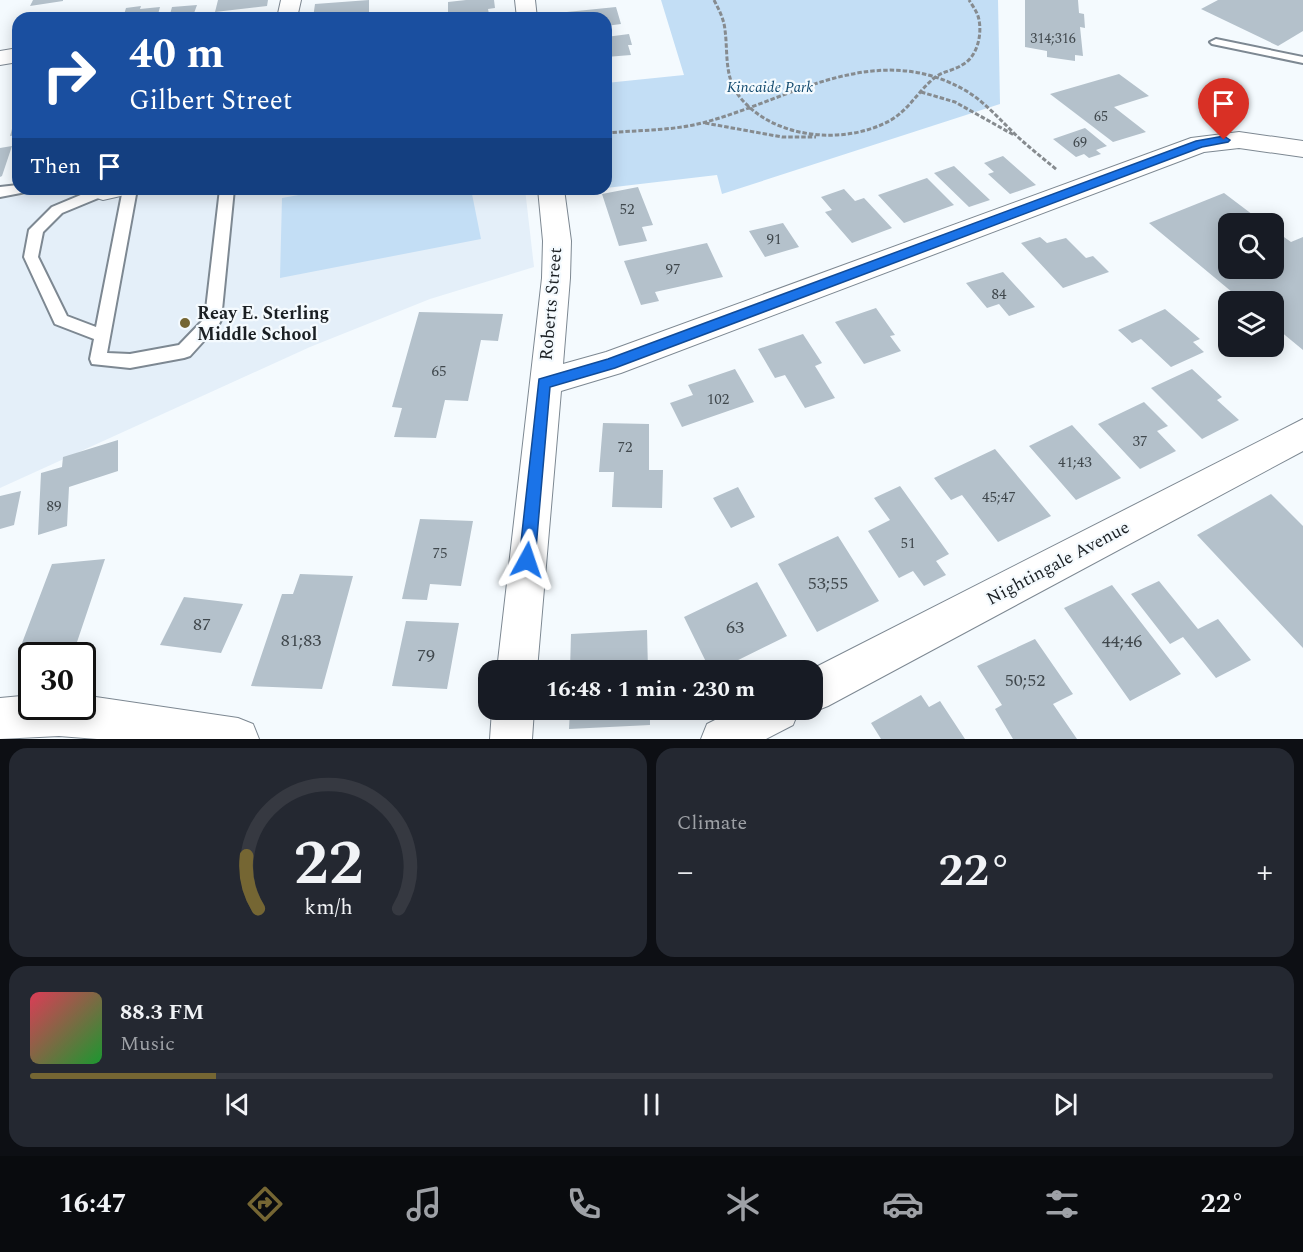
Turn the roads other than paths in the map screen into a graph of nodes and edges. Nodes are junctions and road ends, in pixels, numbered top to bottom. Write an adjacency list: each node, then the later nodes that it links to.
1 (1216, 42): 2 (lane)
2 (1303, 60)
3 (1303, 149): 9 (street)
4 (94, 195): 8 (lane)
5 (129, 195): 8 (lane)
6 (226, 195): 8 (lane)
7 (551, 195): 9 (street, Roberts Street)
8 (102, 336)
9 (544, 383): 11 (street, Roberts Street)
10 (1303, 434): 12 (street, Nightingale Avenue)
11 (518, 660)
12 (823, 686)
13 (0, 719): 16 (street)
14 (512, 720): 18 (street)
15 (759, 720): 19 (street)
16 (142, 733): 17 (street)
17 (238, 739)
18 (510, 739)
19 (722, 739)

